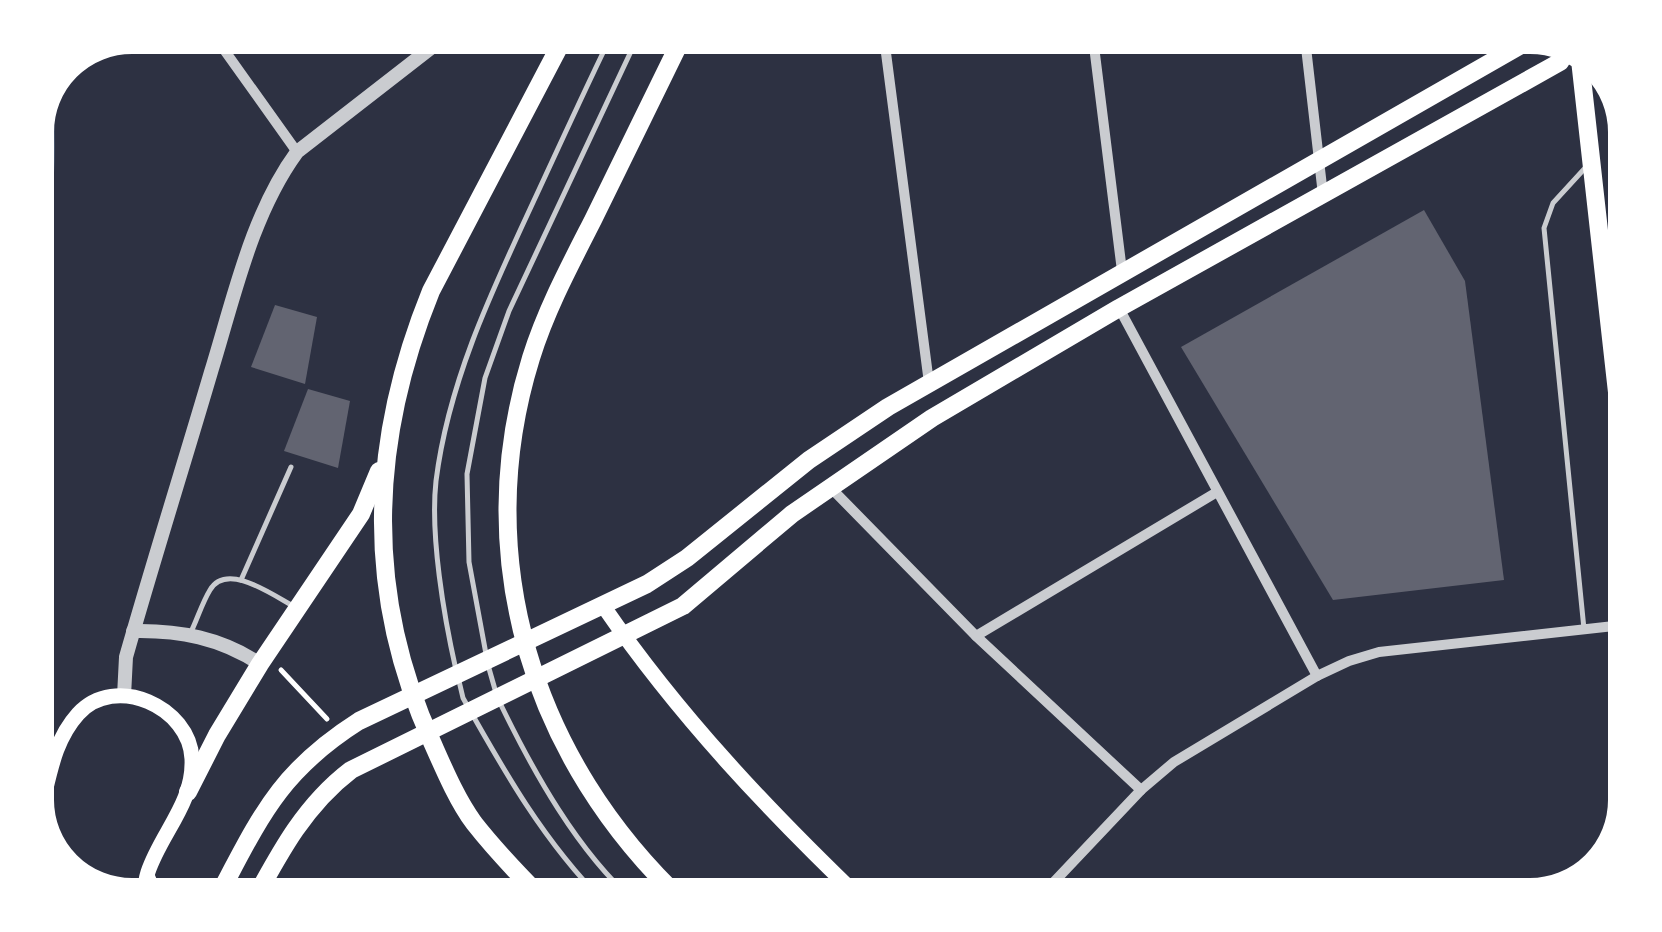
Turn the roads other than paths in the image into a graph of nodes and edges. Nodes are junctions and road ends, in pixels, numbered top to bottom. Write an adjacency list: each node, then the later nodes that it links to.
1 (223, 48): 13 (street)
2 (430, 48): 13 (street)
3 (559, 48): 21 (main road)
4 (606, 48): 46 (lane)
5 (632, 48): 47 (lane)
6 (677, 48): 48 (main road)
7 (886, 48): 20 (street)
8 (1094, 48): 17 (street)
9 (1306, 48): 14 (street)
10 (1513, 48): 14 (main road)
11 (1565, 56): 16 (main road)
12 (1578, 62): 15 (main road)
13 (296, 152): 30 (street)
14 (1318, 160): 16 (street); 17 (main road)
15 (1591, 162): 19 (main road); 29 (lane)
16 (1323, 194): 18 (main road)
17 (1122, 271): 20 (main road)
18 (1119, 308): 23 (main road); 24 (street)
19 (1614, 367)
20 (930, 383): 26 (main road)
21 (386, 452): 27 (main road); 45 (main road)
22 (292, 467): 25 (lane)
23 (829, 486): 32 (main road); 33 (street)
24 (1218, 492): 33 (street); 35 (street)
25 (241, 580): 27 (lane); 31 (lane)
26 (604, 607): 32 (main road); 43 (main road)
27 (298, 608): 34 (main road)
28 (1614, 626): 29 (street)
29 (1584, 629): 35 (street)
30 (134, 631): 31 (street); 36 (street)
31 (190, 634): 34 (street)
32 (624, 636): 44 (main road); 49 (main road)
33 (976, 636): 38 (street)
34 (268, 664): 39 (main road)
35 (1317, 676): 38 (street)
36 (124, 696): 37 (main road); 39 (main road)
37 (48, 778)
38 (1141, 790): 50 (street)
39 (188, 792): 40 (main road)
40 (147, 873): 41 (main road); 42 (main road)
41 (145, 884)
42 (151, 884)
43 (225, 884)
44 (263, 884)
45 (530, 884)
46 (586, 884)
47 (616, 884)
48 (668, 884)
49 (846, 884)
50 (1052, 884)

